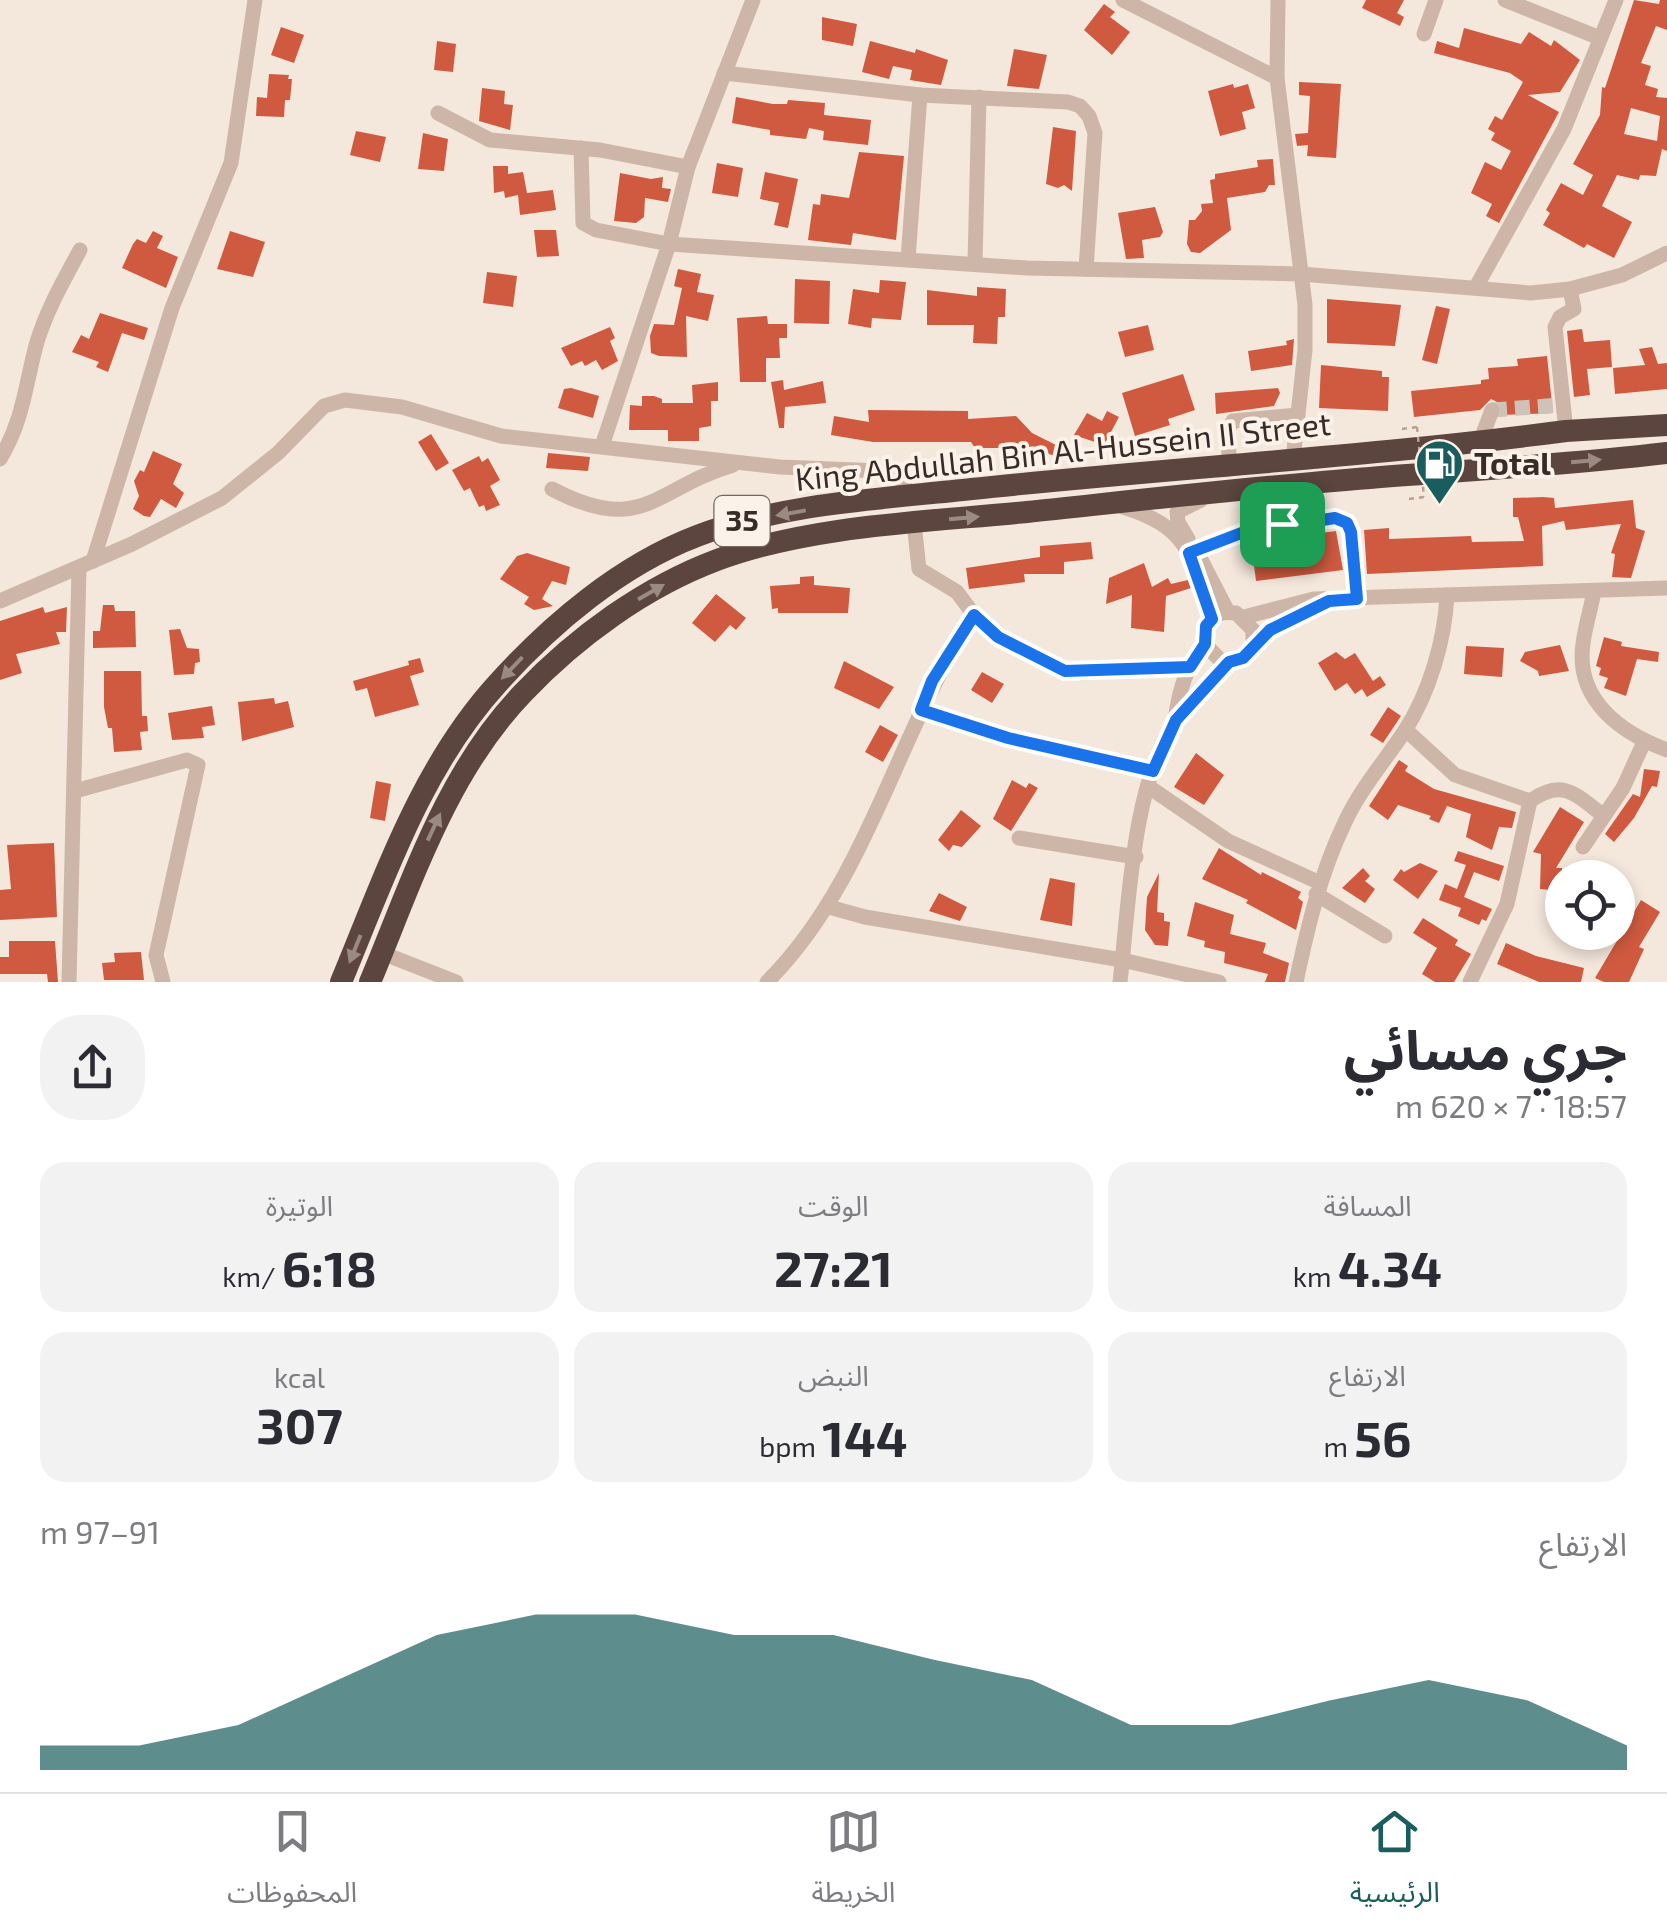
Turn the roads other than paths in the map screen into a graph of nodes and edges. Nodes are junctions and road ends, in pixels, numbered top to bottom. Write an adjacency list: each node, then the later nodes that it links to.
1 (255, 0): 45 (street)
2 (753, 0): 10 (street)
3 (1123, 0): 11 (street)
4 (1278, 0): 11 (street)
5 (1436, 0): 8 (street)
6 (1505, 0): 9 (street)
7 (1616, 0): 9 (street)
8 (1424, 34)
9 (1600, 38): 24 (street)
10 (724, 73): 12 (street); 16 (street)
11 (1277, 78): 23 (street)
12 (920, 95): 13 (street); 20 (street)
13 (979, 97): 21 (street); 22 (street)
14 (438, 113): 15 (street)
15 (580, 148): 16 (street); 17 (street)
16 (688, 166): 17 (street)
17 (669, 244): 20 (street); 31 (street)
18 (80, 250): 34 (street)
19 (1667, 253): 25 (street)
20 (908, 259): 21 (street)
21 (974, 263): 22 (street)
22 (1086, 269): 23 (street)
23 (1301, 274): 24 (street); 27 (street)
24 (1476, 287): 25 (street)
25 (1570, 289): 29 (street)
26 (1492, 410): 30 (street)
27 (1298, 415): 35 (street); 37 (street)
28 (1667, 425): 29 (highway, King Abdullah Bin Al-Hussein II Street / 35)
29 (1566, 431): 30 (highway, King Abdullah Bin Al-Hussein II Street / 35)
30 (1480, 442): 32 (highway, King Abdullah Bin Al-Hussein II Street / 35)
31 (602, 446): 36 (street); 45 (street)
32 (1375, 452): 35 (highway, King Abdullah Bin Al-Hussein II Street / 35); 38 (highway)
33 (1667, 453): 38 (highway, King Abdullah Bin Al-Hussein II Street / 35, one-way to 33)
34 (0, 459)
35 (1292, 460): 37 (highway, King Abdullah Bin Al-Hussein II Street / 35)
36 (742, 462): 39 (street); 41 (street)
37 (1230, 466): 41 (highway, King Abdullah Bin Al-Hussein II Street / 35)
38 (1376, 478): 40 (highway, King Abdullah Bin Al-Hussein II Street / 35)
39 (552, 489)
40 (1211, 491): 42 (highway, King Abdullah Bin Al-Hussein II Street / 35); 44 (street)
41 (910, 496): 78 (highway, King Abdullah Bin Al-Hussein II Street / 35, one-way to 78)
42 (1115, 503): 43 (highway, King Abdullah Bin Al-Hussein II Street / 35, one-way to 42); 44 (street)
43 (914, 523): 53 (street); 74 (highway, King Abdullah Bin Al-Hussein II Street / 35, one-way to 43)
44 (1192, 551): 49 (street); 52 (street); 54 (street)
45 (86, 565): 50 (street); 65 (street)
46 (1667, 588): 47 (street)
47 (1594, 591): 48 (street); 62 (street)
48 (1447, 594): 49 (street); 61 (street)
49 (1357, 599): 51 (street)
50 (0, 600)
51 (1329, 601): 52 (street); 56 (street)
52 (1236, 614): 54 (street); 56 (street)
53 (974, 615): 58 (street); 59 (street)
54 (1212, 619): 55 (street)
55 (1205, 644): 57 (street); 58 (street)
56 (1253, 646): 57 (street)
57 (1229, 662): 60 (street)
58 (1190, 667): 60 (street)
59 (921, 710): 64 (street); 72 (street)
60 (1176, 720): 64 (street)
61 (1406, 730): 66 (street); 71 (street)
62 (1644, 742): 63 (street); 67 (street)
63 (1667, 750)
64 (1151, 779): 70 (street); 71 (street)
65 (75, 791): 76 (street); 77 (street)
66 (1530, 801): 67 (street); 85 (street)
67 (1604, 816): 69 (street)
68 (1019, 838): 70 (street)
69 (1583, 848)
70 (1136, 857): 75 (street)
71 (1317, 888): 73 (street); 84 (street)
72 (829, 907): 75 (street); 81 (street)
73 (1385, 936)
74 (382, 953): 79 (highway, King Abdullah Bin Al-Hussein II Street / 35); 80 (street)
75 (1122, 960): 82 (street); 83 (street)
76 (68, 982)
77 (163, 982)
78 (342, 982)
79 (370, 982)
80 (456, 982)
81 (767, 982)
82 (1120, 982)
83 (1219, 982)
84 (1296, 982)
85 (1470, 982)

